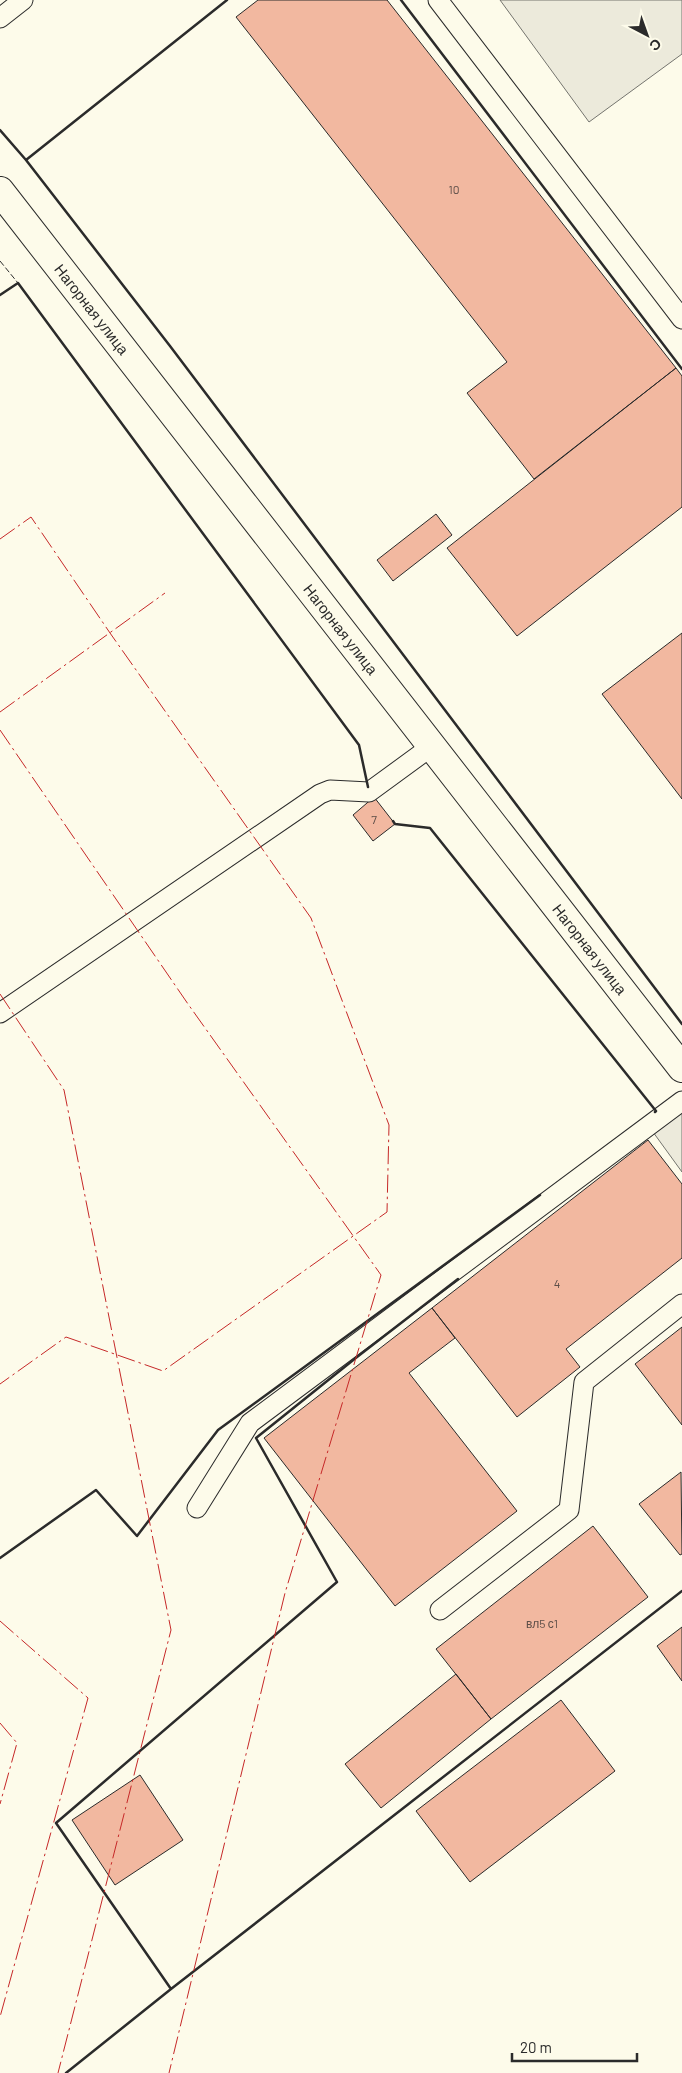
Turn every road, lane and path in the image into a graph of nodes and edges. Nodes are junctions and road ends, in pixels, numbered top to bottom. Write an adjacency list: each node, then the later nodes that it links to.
1 (23, 0): 3 (lane)
2 (438, 0): 5 (lane)
3 (0, 18)
4 (0, 190): 6 (street, Нагорная улица)
5 (682, 319)
6 (432, 746): 7 (lane); 8 (street, Нагорная улица)
7 (0, 1013)
8 (682, 1068)
9 (682, 1101): 11 (lane)
10 (682, 1304): 12 (lane)
11 (197, 1508)
12 (440, 1610)

